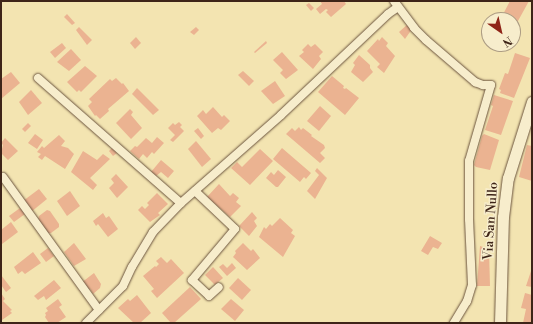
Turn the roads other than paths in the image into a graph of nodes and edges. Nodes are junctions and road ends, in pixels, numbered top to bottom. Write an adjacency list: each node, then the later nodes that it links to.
1 (396, 4): 5 (street); 10 (street)
2 (38, 78): 6 (street)
3 (532, 102): 11 (street, Via San Nullo)
4 (3, 177): 8 (street)
5 (195, 191): 6 (street); 7 (street)
6 (181, 203): 8 (street)
7 (219, 287)
8 (99, 310): 9 (street)
9 (86, 323)
10 (454, 323)
11 (500, 323)

